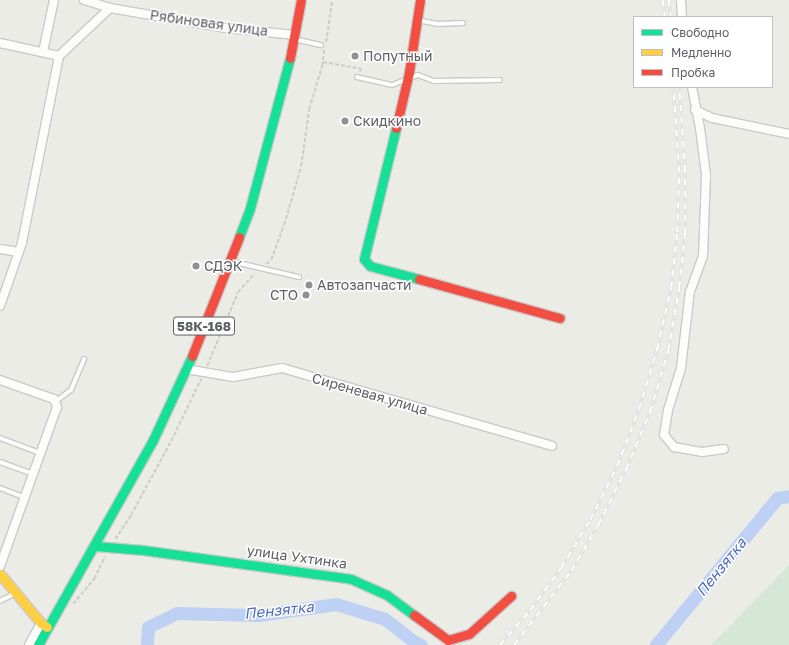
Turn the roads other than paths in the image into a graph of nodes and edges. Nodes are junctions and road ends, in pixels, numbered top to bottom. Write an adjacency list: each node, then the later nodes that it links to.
1 (54, 0): 13 (street)
2 (84, 0): 6 (street, Рябиновая улица)
3 (301, 0): 10 (street, 58К-168)
4 (420, 0): 8 (street)
5 (681, 0): 7 (street)
6 (110, 8): 10 (street, Рябиновая улица); 14 (street)
7 (682, 16)
8 (417, 20): 9 (lane); 16 (street)
9 (463, 23)
10 (294, 37): 12 (lane); 23 (street, 58К-168)
11 (0, 42): 13 (street)
12 (321, 45)
13 (43, 52): 14 (street)
14 (59, 56): 22 (street)
15 (358, 77): 16 (lane)
16 (407, 78): 17 (lane); 26 (street)
17 (500, 80)
18 (692, 88): 19 (street)
19 (696, 110): 20 (street); 33 (street)
20 (789, 134)
21 (0, 249): 22 (street)
22 (19, 252): 25 (street)
23 (230, 261): 24 (lane); 28 (street, 58К-168)
24 (300, 277)
25 (0, 306)
26 (560, 318)
27 (84, 359): 30 (lane)
28 (186, 369): 32 (street, Сиреневая улица); 39 (street, 58К-168)
29 (0, 380): 30 (street)
30 (55, 402): 34 (street)
31 (0, 438): 34 (lane)
32 (552, 446)
33 (724, 450)
34 (40, 453): 36 (street)
35 (0, 462): 36 (lane)
36 (33, 474): 38 (street)
37 (0, 488): 38 (lane)
38 (25, 497): 40 (street)
39 (95, 546): 43 (street, улица Ухтинка); 45 (street, 58К-168)
40 (0, 566)
41 (0, 574): 42 (street)
42 (16, 593): 44 (lane); 45 (street)
43 (511, 596)
44 (0, 601)
45 (44, 625): 46 (street); 47 (street, 58К-168)
46 (29, 645)
47 (38, 645)

